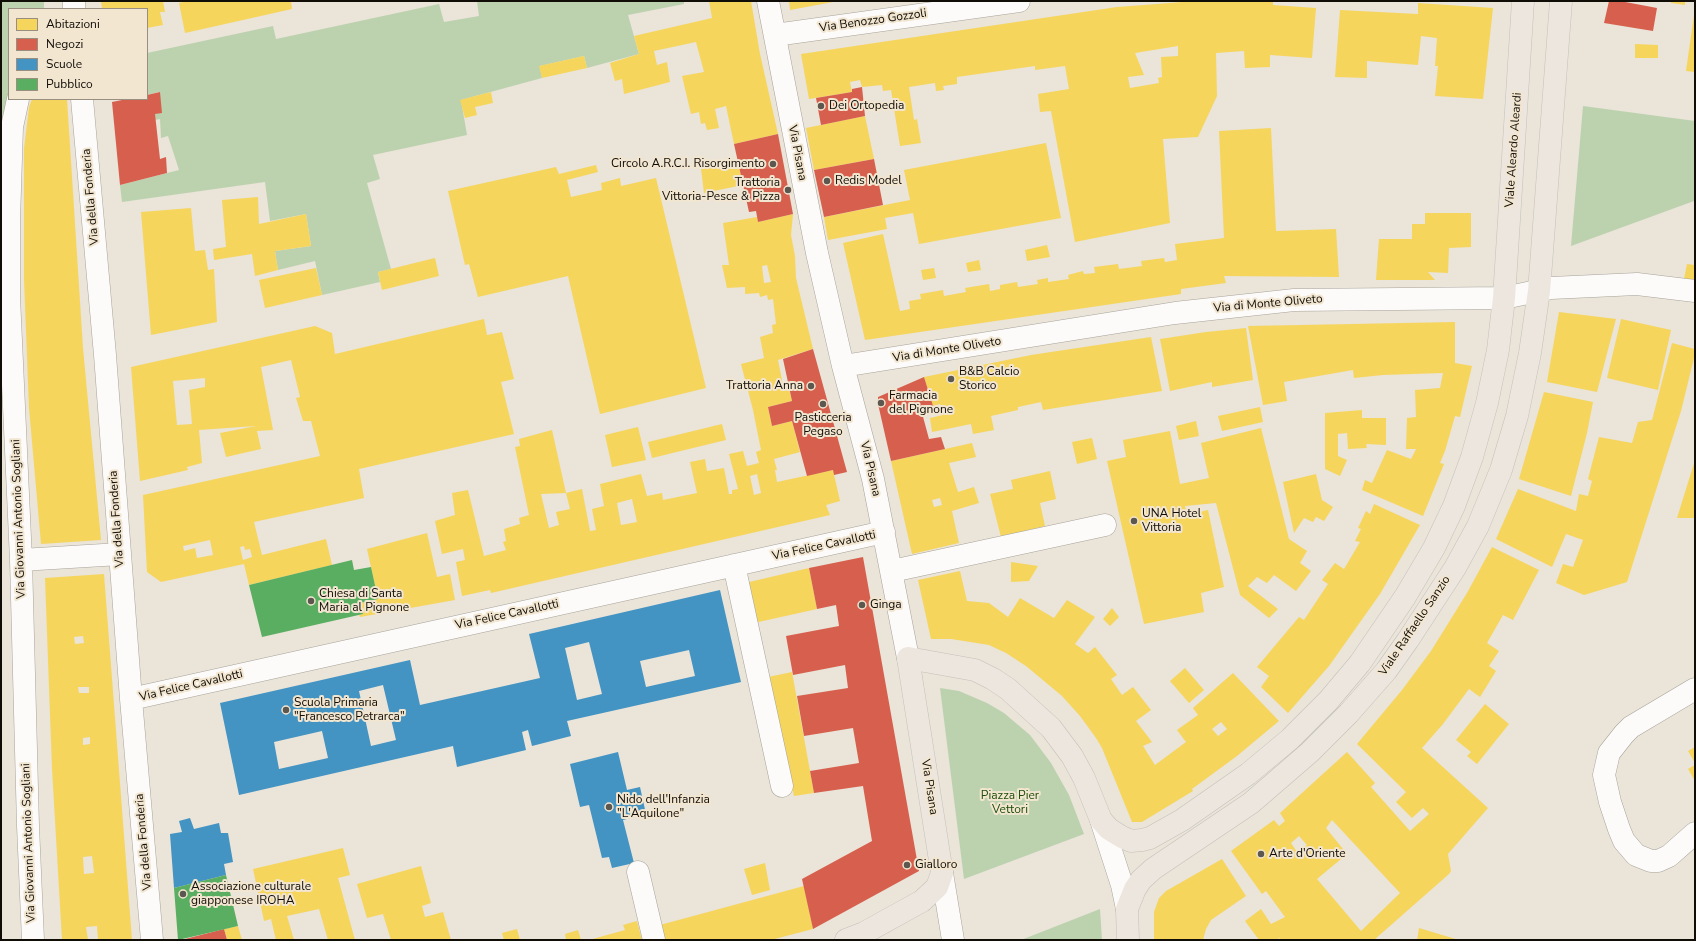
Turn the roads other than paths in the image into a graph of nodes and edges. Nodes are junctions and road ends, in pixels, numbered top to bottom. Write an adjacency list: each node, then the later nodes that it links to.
1 (768, 1): 5 (street, Via Pisana)
2 (1019, 1): 5 (street, Via Benozzo Gozzoli)
3 (1523, 1): 10 (main road, Viale Aleardo Aleardi)
4 (1561, 1): 8 (main road)
5 (775, 35): 11 (street, Via Pisana)
6 (18, 100): 15 (street, Via Giovanni Antonio Sogliani)
7 (82, 100): 14 (street, Via della Fonderia)
8 (1538, 291): 9 (street, Via di Monte Oliveto); 10 (street, Via di Monte Oliveto); 26 (main road, Viale Raffaello Sanzio)
9 (1695, 292)
10 (1504, 298): 11 (street, Via di Monte Oliveto); 22 (main road, Viale Raffaello Sanzio)
11 (843, 366): 13 (street, Via Pisana)
12 (1105, 525): 17 (street)
13 (884, 532): 16 (street, Via Felice Cavallotti); 17 (street, Via Pisana)
14 (120, 554): 15 (street); 20 (street, Via della Fonderia)
15 (21, 560): 27 (street, Via Giovanni Antonio Sogliani)
16 (734, 565): 20 (street, Via Felice Cavallotti); 21 (street)
17 (892, 571): 18 (street, Via Pisana)
18 (908, 658): 22 (main road); 25 (main road, Via Pisana)
19 (1695, 689): 23 (street)
20 (131, 699): 28 (street, Via della Fonderia)
21 (782, 786)
22 (1101, 820): 26 (street)
23 (1695, 833)
24 (638, 872): 29 (street)
25 (942, 873): 30 (main road); 31 (street, Via Pisana)
26 (1127, 909): 32 (main road)
27 (33, 940)
28 (152, 940)
29 (654, 940)
30 (846, 940)
31 (953, 940)
32 (1128, 940)

